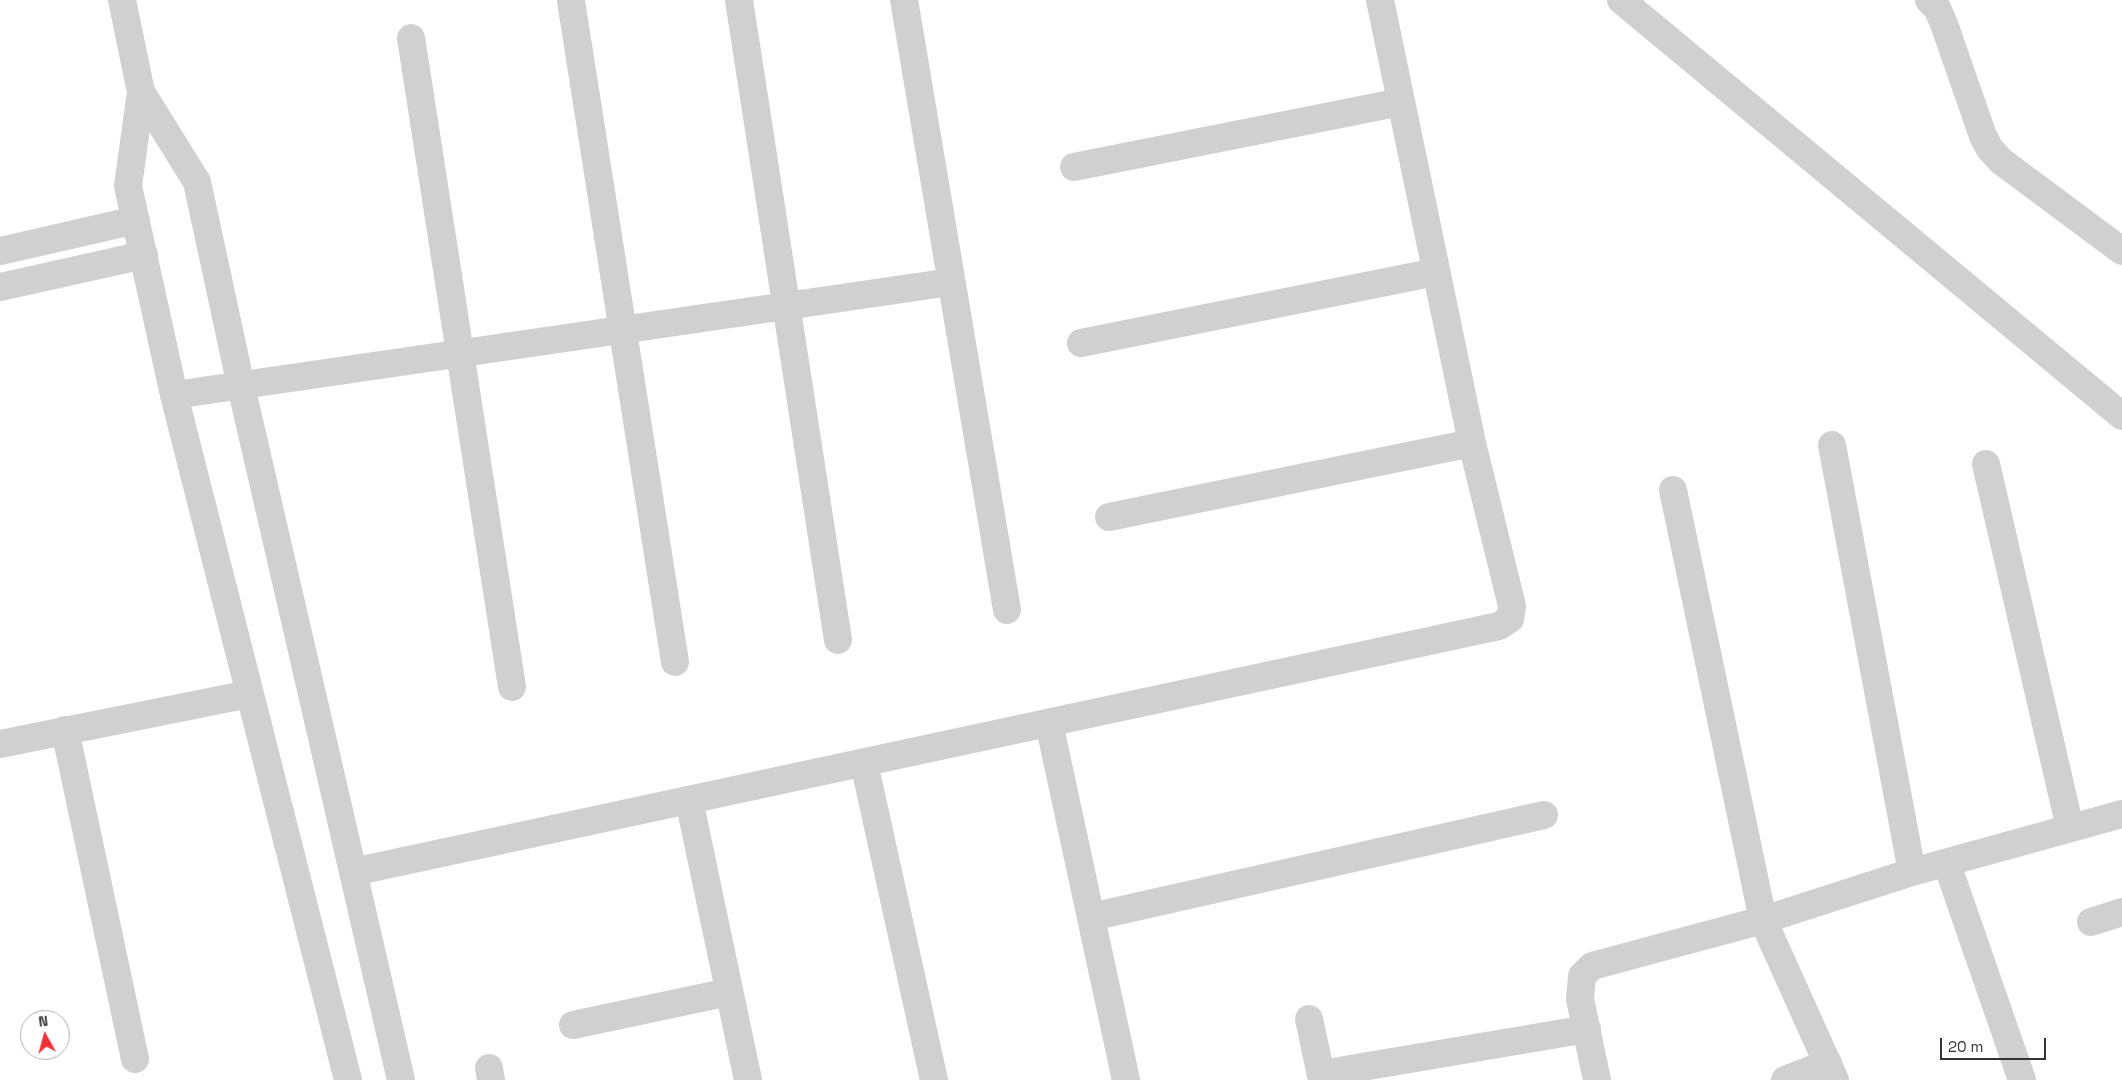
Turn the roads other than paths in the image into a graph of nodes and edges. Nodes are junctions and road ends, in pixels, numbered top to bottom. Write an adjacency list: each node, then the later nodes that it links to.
1 (122, 0): 9 (street)
2 (739, 0): 19 (street)
3 (904, 0): 17 (street)
4 (1380, 0): 10 (street)
5 (1621, 0): 25 (street)
6 (1929, 0): 14 (street)
7 (571, 1): 20 (street)
8 (411, 38): 22 (street)
9 (141, 92): 12 (street); 23 (street)
10 (1401, 102): 11 (street); 16 (street)
11 (1074, 167)
12 (136, 220): 13 (street); 15 (street)
13 (0, 251)
14 (2122, 251)
15 (144, 255): 18 (street); 24 (street)
16 (1436, 272): 21 (street); 26 (street)
17 (951, 282): 19 (street); 31 (street)
18 (0, 287)
19 (786, 306): 20 (street); 32 (street)
20 (622, 330): 22 (street); 33 (street)
21 (1081, 343)
22 (460, 354): 23 (street); 34 (street)
23 (241, 386): 24 (street); 45 (street)
24 (174, 395): 35 (street)
25 (2122, 416)
26 (1472, 443): 30 (street); 36 (street)
27 (1832, 444): 46 (street)
28 (1986, 464): 43 (street)
29 (1673, 490): 49 (street)
30 (1109, 517)
31 (1007, 610)
32 (838, 640)
33 (675, 662)
34 (512, 687)
35 (249, 694): 37 (street); 58 (street)
36 (1049, 723): 39 (street); 48 (street)
37 (66, 730): 38 (street); 55 (street)
38 (0, 744)
39 (864, 763): 40 (street); 61 (street)
40 (689, 800): 45 (street); 51 (street)
41 (2122, 814): 43 (street)
42 (1544, 815): 48 (street)
43 (2070, 828): 44 (street)
44 (1946, 864): 46 (street); 65 (street)
45 (353, 872): 59 (street)
46 (1912, 872): 49 (street)
47 (2122, 912): 50 (street)
48 (1091, 917): 62 (street)
49 (1762, 920): 54 (street); 56 (street)
50 (2091, 922)
51 (730, 992): 53 (street); 60 (street)
52 (1309, 1019): 57 (street)
53 (573, 1025)
54 (1587, 1029): 57 (street); 63 (street)
55 (136, 1059)
56 (1831, 1072): 64 (street)
57 (1322, 1077)
58 (348, 1080)
59 (401, 1080)
60 (748, 1080)
61 (934, 1080)
62 (1126, 1080)
63 (1597, 1080)
64 (1785, 1080)
65 (2022, 1080)

